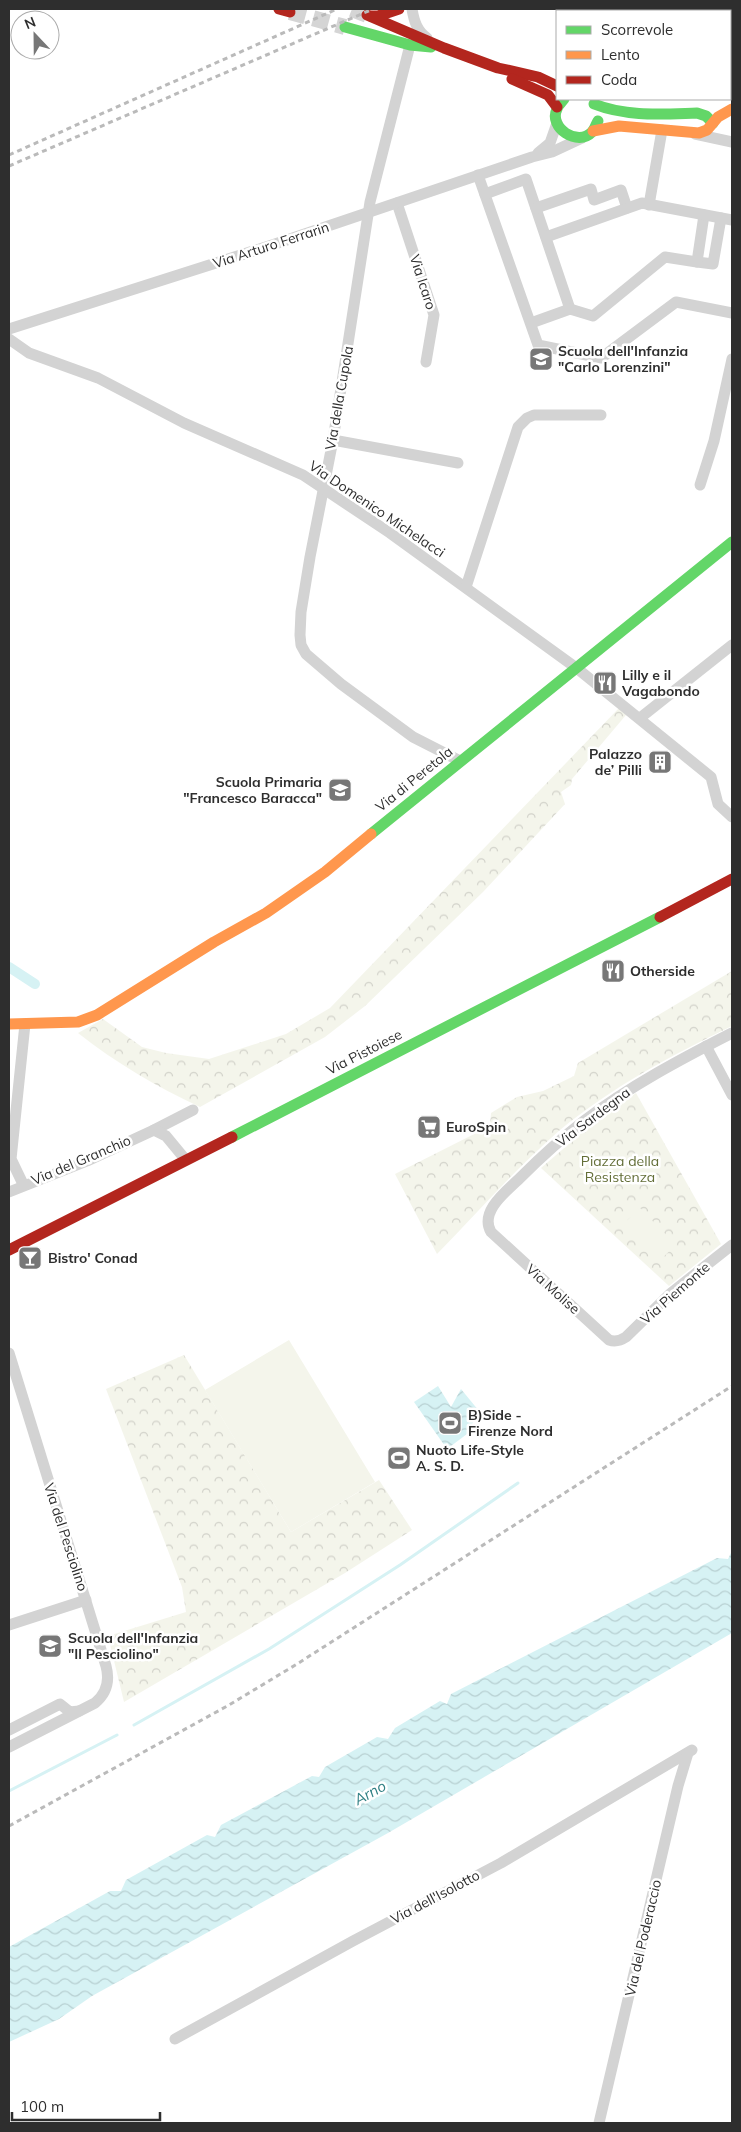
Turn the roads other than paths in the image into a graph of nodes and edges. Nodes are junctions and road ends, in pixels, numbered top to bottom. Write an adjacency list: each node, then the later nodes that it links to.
1 (279, 9): 5 (main road)
2 (399, 9): 7 (main road)
3 (406, 9): 7 (street)
4 (412, 9): 8 (street)
5 (290, 12)
6 (346, 27): 9 (main road)
7 (404, 30): 8 (main road)
8 (427, 45): 9 (main road); 10 (main road)
9 (410, 46): 31 (street, Via della Cupola)
10 (498, 68): 11 (main road); 13 (main road)
11 (556, 86)
12 (592, 101): 14 (main road); 19 (main road)
13 (560, 103): 16 (main road)
14 (614, 105): 17 (main road)
15 (732, 109): 17 (main road)
16 (557, 123): 21 (main road); 24 (street, Via Arturo Ferrarin)
17 (713, 123): 20 (main road); 22 (street)
18 (662, 130): 19 (main road); 20 (main road); 28 (street)
19 (593, 131): 21 (main road)
20 (693, 133): 23 (street)
21 (582, 138): 24 (street, Via Arturo Ferrarin)
22 (732, 138)
23 (732, 142)
24 (532, 157): 25 (street, Via Arturo Ferrarin)
25 (478, 175): 26 (street); 27 (street, Via Arturo Ferrarin)
26 (485, 194): 29 (street); 38 (street)
27 (397, 203): 31 (street, Via Arturo Ferrarin); 42 (street, Via Icaro)
28 (649, 205): 30 (street); 32 (street)
29 (536, 208): 30 (street); 34 (street)
30 (627, 208): 34 (street)
31 (368, 213): 39 (street, Via Arturo Ferrarin); 44 (street, Via della Cupola)
32 (704, 215): 33 (street); 35 (street)
33 (726, 219): 35 (street)
34 (546, 237): 36 (street)
35 (697, 262): 36 (street)
36 (570, 309): 38 (street)
37 (732, 313): 38 (street)
38 (531, 323)
39 (9, 329)
40 (9, 338): 47 (street, Via Domenico Michelacci)
41 (732, 359): 46 (street)
42 (426, 362)
43 (601, 415): 49 (street)
44 (332, 440): 45 (street); 47 (street, Via della Cupola)
45 (458, 463)
46 (700, 485)
47 (322, 489): 49 (street, Via Domenico Michelacci); 53 (street, Via della Cupola)
48 (732, 542): 51 (main road, Via di Peretola)
49 (466, 587): 51 (street, Via Domenico Michelacci)
50 (732, 645): 52 (street)
51 (577, 668): 52 (street, Via Domenico Michelacci); 53 (main road, Via di Peretola)
52 (640, 718): 54 (street, Via Domenico Michelacci)
53 (460, 761): 57 (main road, Via di Peretola)
54 (732, 817)
55 (732, 879): 63 (main road, Via Pistoiese)
56 (9, 1024): 57 (main road, Via di Peretola)
57 (25, 1024): 64 (street)
58 (732, 1033): 59 (street, Via Sardegna)
59 (706, 1046): 60 (street); 66 (street, Via Sardegna)
60 (732, 1095)
61 (193, 1110): 62 (street, Via del Granchio)
62 (154, 1130): 63 (street); 64 (street, Via del Granchio)
63 (185, 1159): 68 (main road, Via Pistoiese)
64 (23, 1184): 65 (street, Via del Granchio)
65 (9, 1192)
66 (491, 1232): 69 (street, Via Molise)
67 (732, 1245): 69 (street, Via Piemonte)
68 (9, 1250)
69 (618, 1341)
70 (9, 1353): 71 (street, Via del Pesciolino)
71 (86, 1600): 72 (street); 73 (street, Via del Pesciolino)
72 (9, 1625)
73 (81, 1711): 74 (street); 75 (street, Via del Pesciolino)
74 (9, 1730)
75 (9, 1748)
76 (690, 1751): 77 (street, Via dell'Isolotto); 78 (street, Via del Poderaccio)
77 (175, 2040)
78 (599, 2123)

